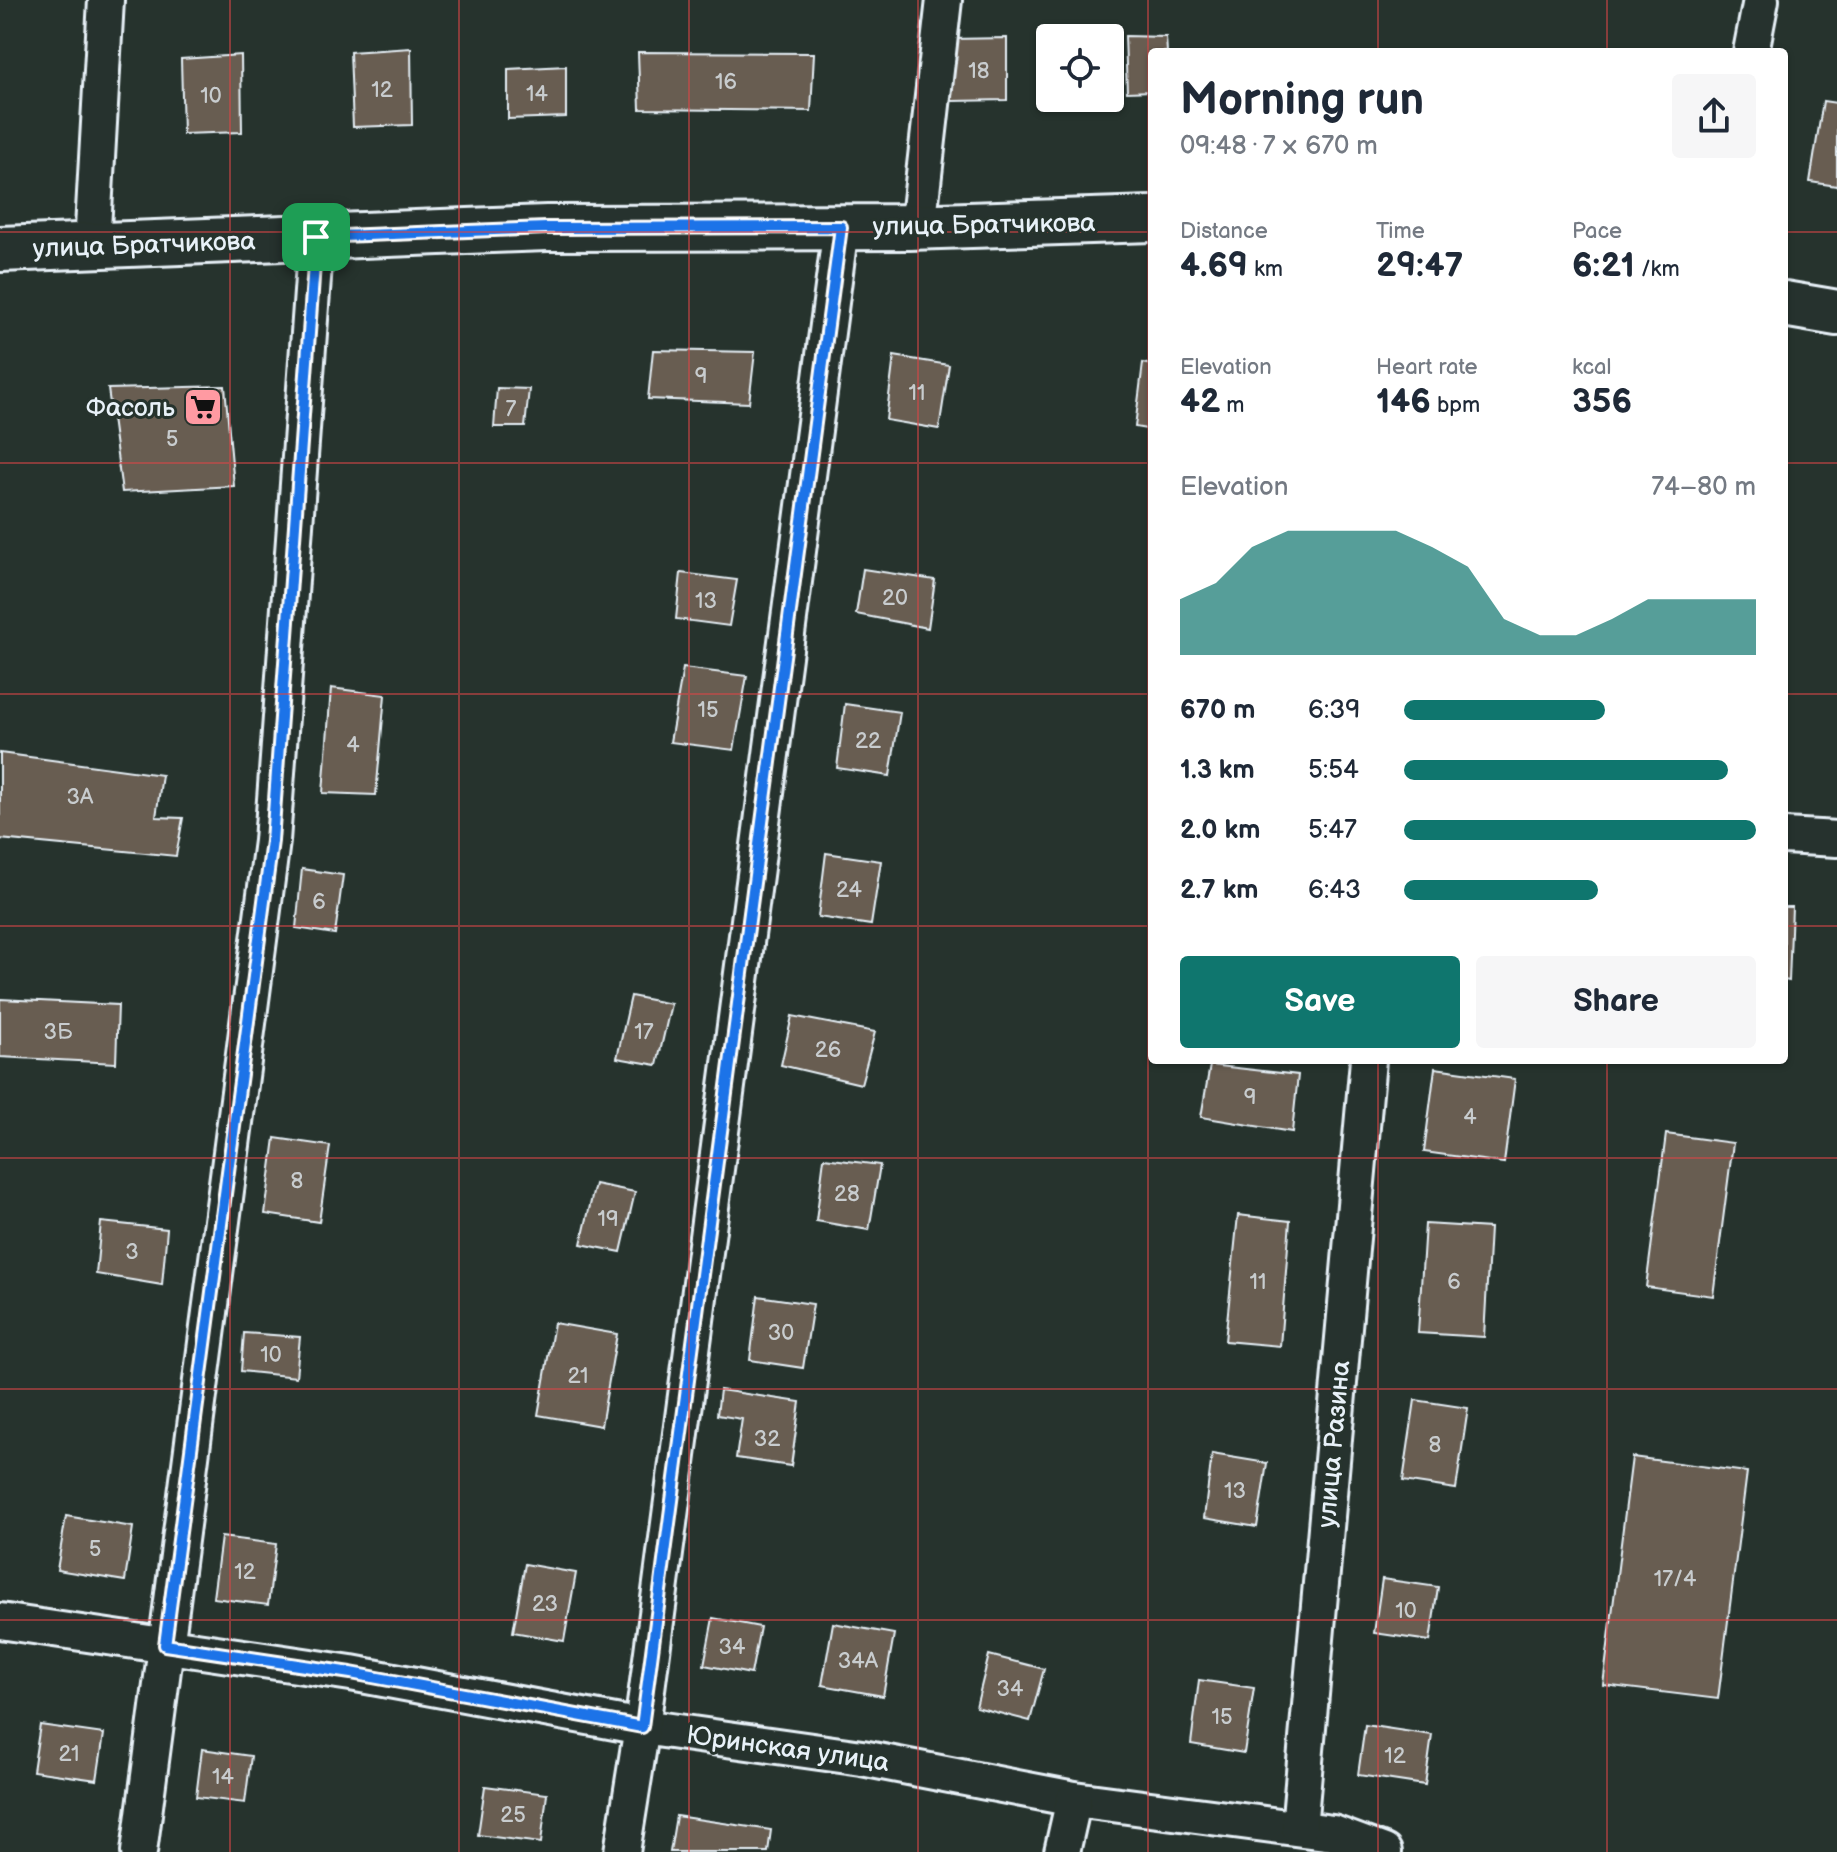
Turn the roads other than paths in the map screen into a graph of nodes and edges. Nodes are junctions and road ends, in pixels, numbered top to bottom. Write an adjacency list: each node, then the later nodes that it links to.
1 (106, 0): 9 (street)
2 (944, 0): 7 (street)
3 (1761, 0): 4 (street)
4 (1752, 48)
5 (1148, 219): 7 (main road, улица Братчикова)
6 (841, 227): 7 (main road, улица Братчикова); 8 (main road, улица Братчикова); 18 (street)
7 (918, 227)
8 (316, 237): 9 (main road, улица Братчикова); 17 (street)
9 (92, 246): 10 (main road, улица Братчикова)
10 (0, 249)
11 (1788, 305): 12 (main road)
12 (1837, 313)
13 (1788, 836): 14 (street)
14 (1837, 839)
15 (1368, 1064): 20 (street, улица Разина)
16 (0, 1621): 17 (street, Юринская улица)
17 (165, 1645): 18 (street, Юринская улица); 21 (street)
18 (642, 1727): 19 (street, Юринская улица); 22 (street)
19 (1074, 1799): 20 (street, Юринская улица); 23 (street)
20 (1299, 1828): 24 (street, Юринская улица)
21 (139, 1852)
22 (622, 1852)
23 (1062, 1852)
24 (1384, 1852)

